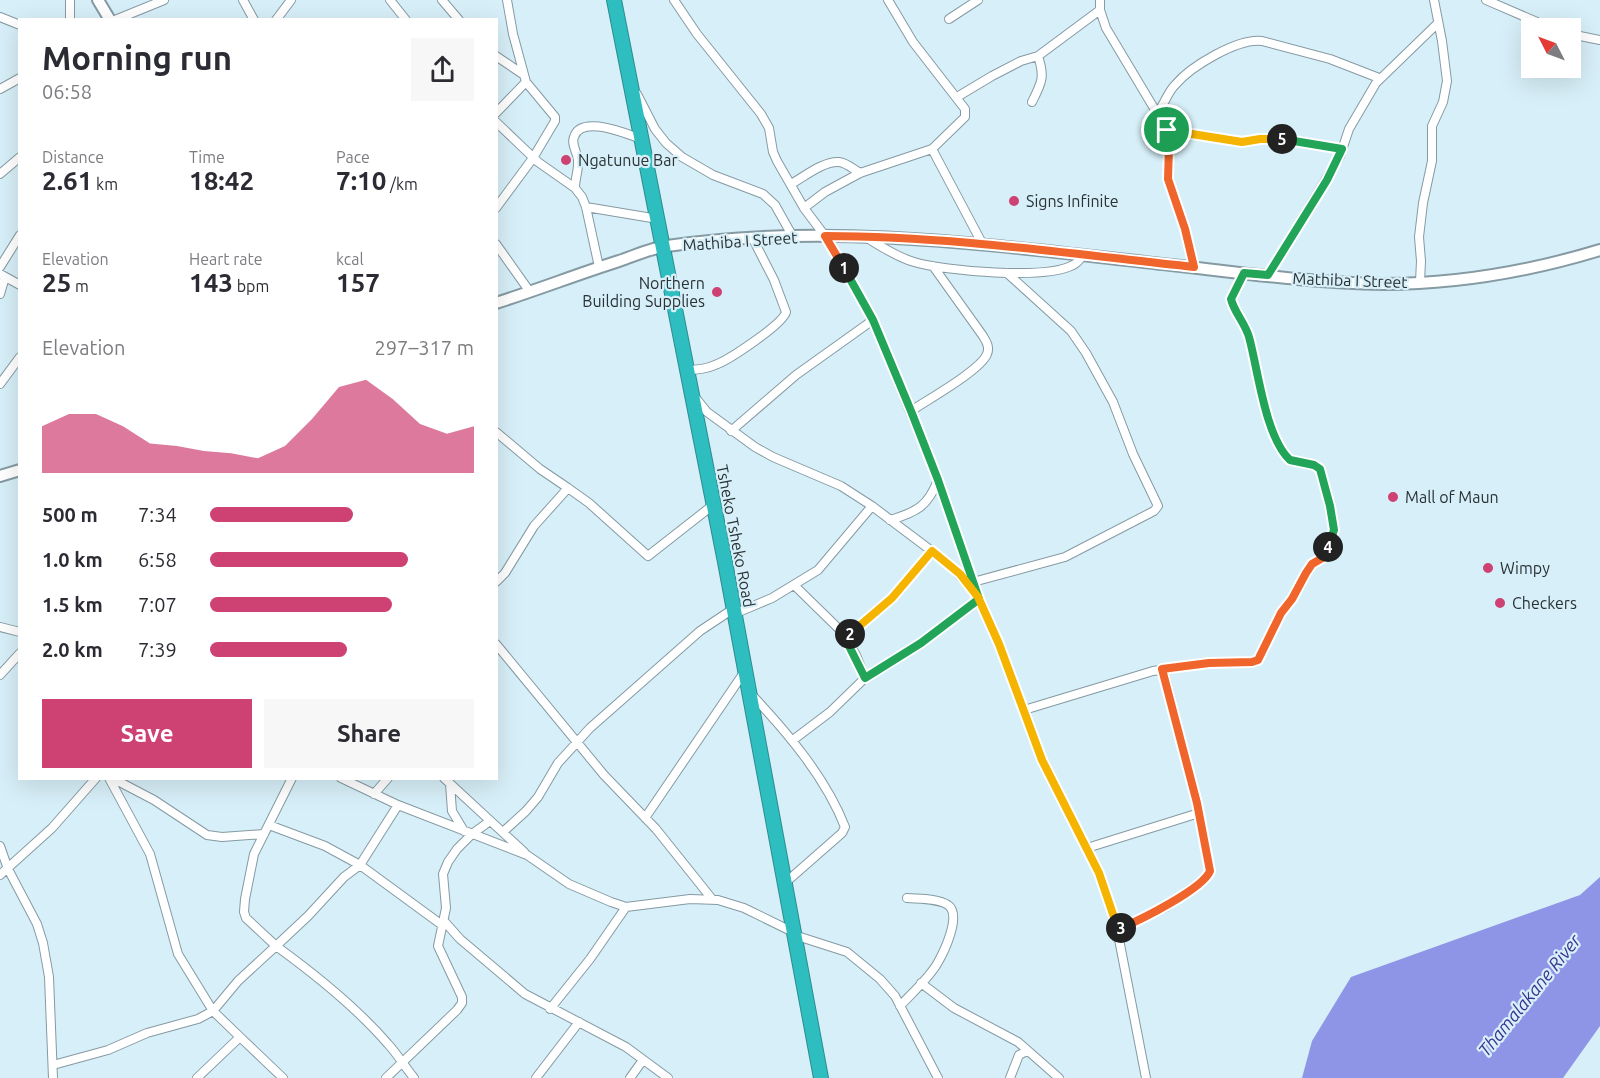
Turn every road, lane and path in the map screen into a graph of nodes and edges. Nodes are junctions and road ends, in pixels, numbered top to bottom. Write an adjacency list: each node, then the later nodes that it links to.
1 (70, 0): 18 (street)
2 (98, 0): 19 (street)
3 (164, 0): 20 (street)
4 (243, 0): 21 (street)
5 (291, 0): 22 (street)
6 (390, 0): 23 (street)
7 (442, 0): 24 (street)
8 (507, 0): 35 (street)
9 (614, 0): 36 (highway, Tsheko Tsheko Road)
10 (674, 0): 51 (street)
11 (888, 0): 38 (street)
12 (978, 0): 26 (street)
13 (1100, 0): 16 (street)
14 (1434, 0): 27 (street)
15 (1486, 0): 25 (street)
16 (1101, 10): 31 (street); 41 (street)
17 (0, 17): 28 (street)
18 (70, 18)
19 (111, 18)
20 (117, 18)
21 (253, 18)
22 (278, 18)
23 (404, 18)
24 (457, 18)
25 (1528, 18)
26 (949, 19)
27 (1438, 23): 33 (street); 75 (street)
28 (18, 25)
29 (1581, 36): 30 (street)
30 (1600, 40)
31 (1038, 56): 38 (street); 39 (street)
32 (498, 58): 35 (street)
33 (1379, 78): 41 (street); 46 (street)
34 (18, 79): 37 (street)
35 (525, 79): 40 (street); 47 (street)
36 (630, 83): 44 (highway, Tsheko Tsheko Road); 59 (street)
37 (0, 89)
38 (957, 97): 45 (street)
39 (1032, 102)
40 (498, 111)
41 (1157, 113): 43 (street)
42 (498, 124): 47 (street)
43 (1167, 130): 46 (street); 70 (street)
44 (642, 139): 52 (street); 56 (highway, Tsheko Tsheko Road)
45 (932, 149): 49 (street); 62 (street)
46 (1342, 149): 74 (street)
47 (534, 158): 52 (street); 53 (street)
48 (18, 159): 50 (street)
49 (860, 173): 51 (street); 55 (street)
50 (0, 174)
51 (791, 184): 55 (street)
52 (575, 188): 54 (street)
53 (498, 205)
54 (586, 207): 56 (street); 69 (street)
55 (804, 208): 57 (street)
56 (658, 219): 63 (highway, Tsheko Tsheko Road)
57 (825, 236): 58 (street, Mathiba I Street); 59 (street, Mathiba I Street); 80 (street)
58 (864, 236): 62 (street, Mathiba I Street); 67 (street)
59 (793, 237): 61 (street, Mathiba I Street)
60 (18, 238): 68 (street)
61 (753, 239): 63 (street, Mathiba I Street); 82 (street)
62 (983, 245): 66 (street, Mathiba I Street)
63 (663, 246): 69 (street, Mathiba I Street); 82 (highway, Tsheko Tsheko Road)
64 (498, 247): 77 (street)
65 (1600, 250): 75 (street, Mathiba I Street)
66 (1083, 255): 70 (street, Mathiba I Street); 71 (street)
67 (933, 266): 71 (street); 85 (street)
68 (0, 267)
69 (599, 267): 77 (street, Mathiba I Street)
70 (1194, 267): 72 (street, Mathiba I Street)
71 (1007, 273): 97 (street)
72 (1244, 273): 74 (street, Mathiba I Street); 106 (street)
73 (2, 275): 76 (street); 78 (street)
74 (1268, 275): 75 (street, Mathiba I Street)
75 (1420, 282)
76 (18, 284)
77 (530, 292): 79 (street, Mathiba I Street)
78 (0, 294)
79 (498, 302)
80 (873, 320): 85 (street); 86 (street)
81 (18, 360): 83 (street)
82 (687, 370): 84 (highway, Tsheko Tsheko Road)
83 (0, 384)
84 (691, 391): 86 (street); 92 (highway, Tsheko Tsheko Road)
85 (911, 411): 90 (street)
86 (731, 431): 93 (street)
87 (498, 434): 91 (street)
88 (18, 471): 89 (street)
89 (0, 476)
90 (938, 480): 94 (street); 97 (street)
91 (568, 488): 92 (street); 96 (street)
92 (713, 505): 100 (highway, Tsheko Tsheko Road)
93 (872, 506): 94 (street); 98 (street)
94 (890, 520): 95 (street)
95 (932, 551): 99 (street); 103 (street)
96 (498, 580)
97 (973, 582): 99 (street)
98 (795, 585): 100 (street); 103 (street)
99 (979, 598): 109 (street); 111 (street)
100 (734, 611): 107 (highway, Tsheko Tsheko Road); 113 (street)
101 (0, 627): 102 (street)
102 (18, 632)
103 (845, 638): 109 (street)
104 (498, 647): 113 (street)
105 (18, 655): 108 (street)
106 (1162, 669): 111 (street); 123 (street)
107 (745, 671): 110 (highway, Tsheko Tsheko Road); 124 (street)
108 (0, 675)
109 (865, 678): 112 (street)
110 (748, 691): 112 (street); 136 (highway, Tsheko Tsheko Road)
111 (1024, 710): 131 (street)
112 (793, 740): 136 (street)
113 (578, 741): 124 (street); 127 (street)
114 (94, 780): 134 (street)
115 (111, 780): 147 (street)
116 (114, 780): 129 (street)
117 (291, 780): 126 (street)
118 (345, 780): 121 (street)
119 (386, 780): 121 (street)
120 (447, 781): 125 (street); 128 (street)
121 (374, 794): 122 (street)
122 (398, 805): 128 (street); 133 (street)
123 (1199, 813): 131 (street); 141 (street)
124 (645, 818): 138 (street)
125 (490, 821): 127 (street); 128 (street)
126 (269, 825): 129 (street); 133 (street)
127 (503, 832): 132 (street)
128 (469, 833): 132 (street); 140 (street)
129 (264, 834): 143 (street)
130 (0, 846): 134 (street)
131 (1087, 849): 141 (street)
132 (527, 855): 139 (street)
133 (360, 865): 140 (street); 143 (street)
134 (8, 869): 135 (street); 153 (street)
135 (0, 875)
136 (785, 883): 142 (highway, Tsheko Tsheko Road)
137 (907, 898): 144 (street)
138 (712, 899): 139 (street); 142 (street)
139 (626, 907): 146 (street)
140 (443, 923): 146 (street); 152 (street)
141 (1118, 929): 166 (street)
142 (794, 934): 145 (street); 162 (highway, Tsheko Tsheko Road)
143 (276, 946): 147 (street); 152 (street)
144 (921, 983): 145 (street); 150 (street)
145 (900, 1006): 163 (street)
146 (550, 1009): 148 (street)
147 (213, 1011): 149 (street); 153 (street)
148 (579, 1022): 151 (street); 159 (street)
149 (240, 1037): 155 (street); 156 (street)
150 (1027, 1050): 164 (street); 165 (street)
151 (643, 1060): 160 (street); 161 (street)
152 (403, 1064): 157 (street); 158 (street)
153 (53, 1065): 154 (street)
154 (53, 1078)
155 (197, 1078)
156 (283, 1078)
157 (386, 1078)
158 (414, 1078)
159 (536, 1078)
160 (630, 1078)
161 (668, 1078)
162 (821, 1078)
163 (938, 1078)
164 (1010, 1078)
165 (1059, 1078)
166 (1146, 1078)

